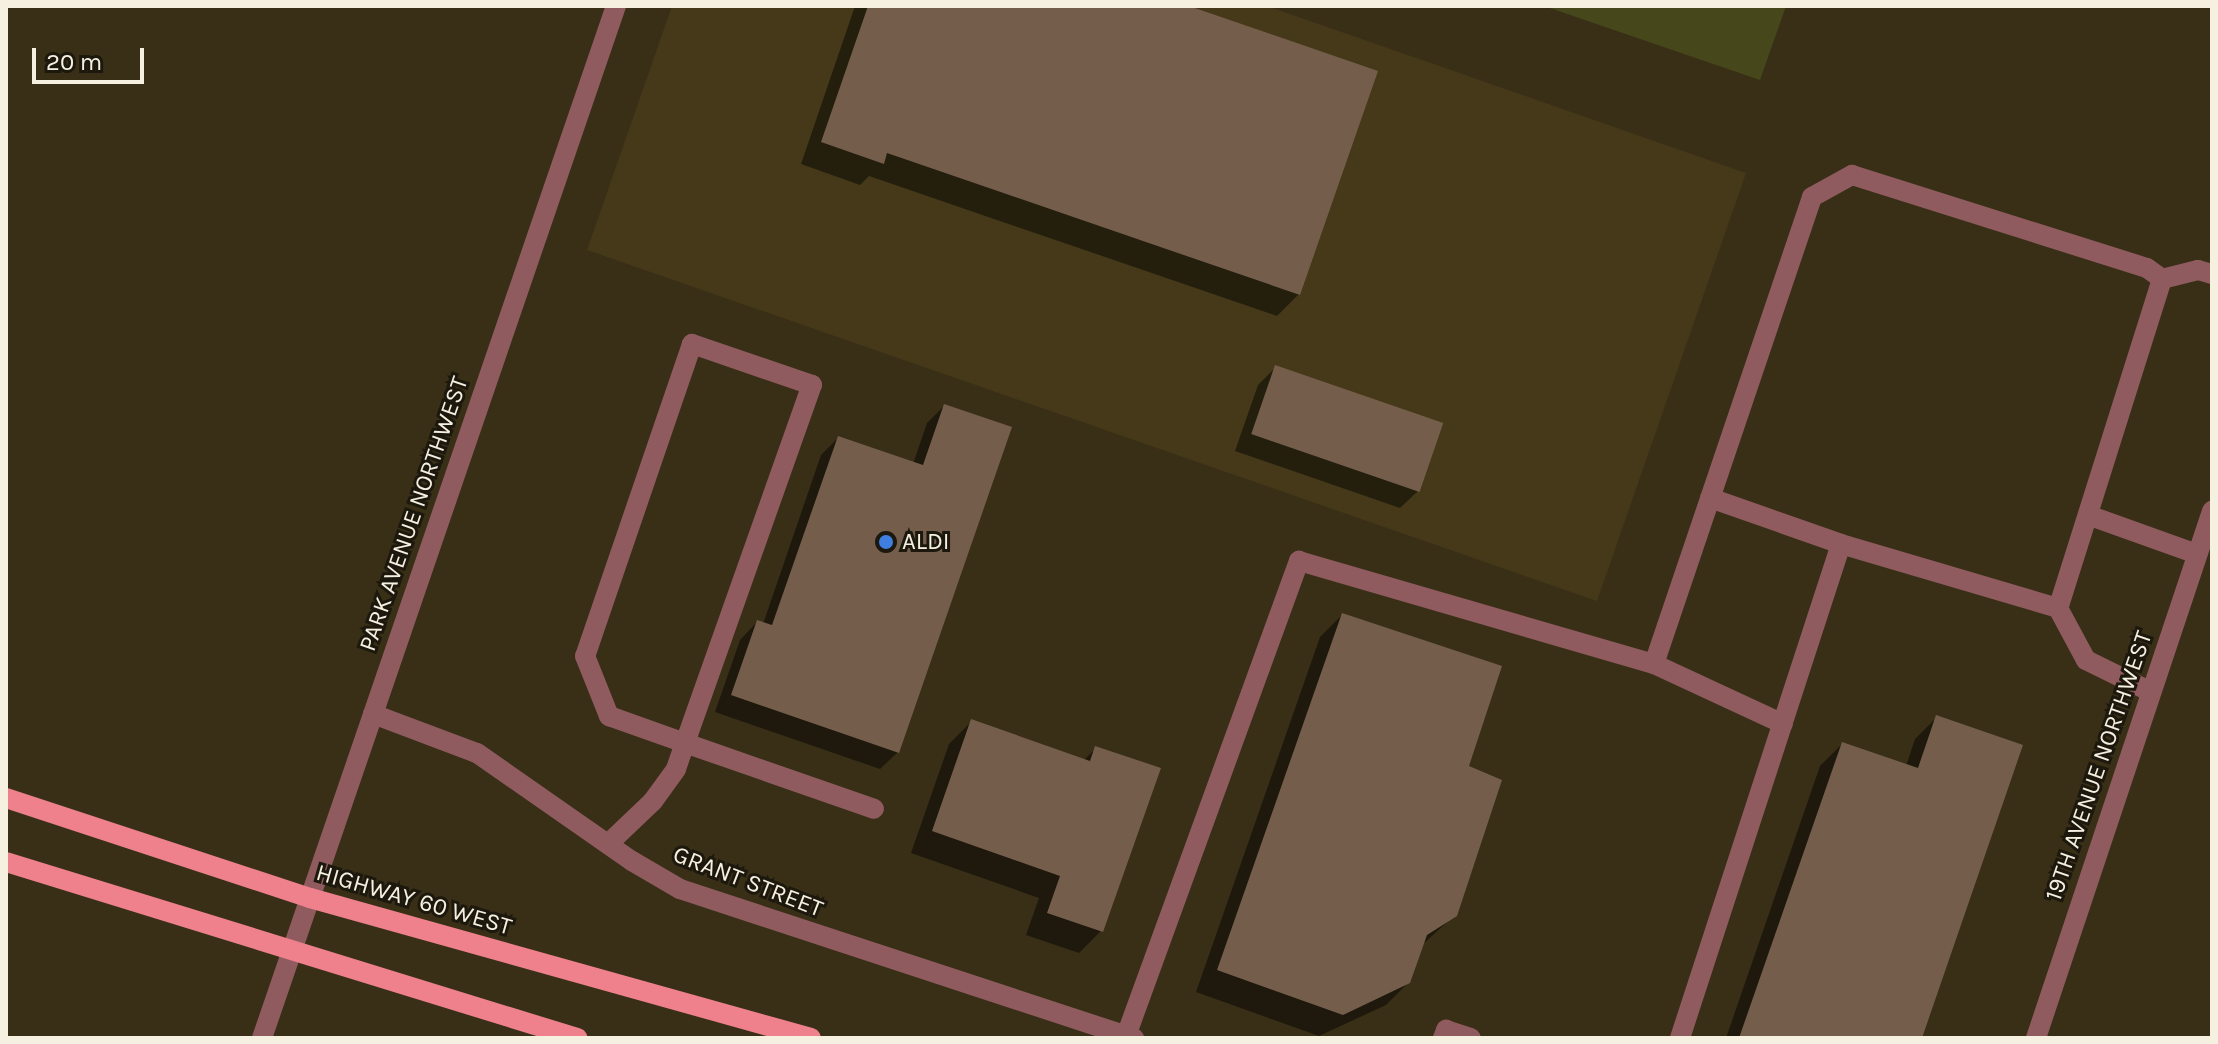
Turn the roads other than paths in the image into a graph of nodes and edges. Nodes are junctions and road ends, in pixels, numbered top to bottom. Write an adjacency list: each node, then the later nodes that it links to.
1 (616, 6): 12 (street, PARK AVENUE NORTHWEST)
2 (2212, 274): 3 (street)
3 (2162, 279): 4 (street); 6 (street)
4 (1710, 498): 7 (street); 10 (street)
5 (2212, 511): 8 (street, 19TH AVENUE NORTHWEST)
6 (2088, 515): 8 (street); 9 (street)
7 (1841, 544): 9 (street); 13 (street)
8 (2197, 554): 11 (street, 19TH AVENUE NORTHWEST)
9 (2058, 608): 11 (street)
10 (1654, 664): 13 (street); 21 (street)
11 (2151, 692): 28 (street, 19TH AVENUE NORTHWEST)
12 (373, 714): 17 (street, GRANT STREET); 19 (street, PARK AVENUE NORTHWEST)
13 (1783, 724): 27 (street)
14 (685, 743): 14 (street); 16 (street); 17 (street)
15 (6, 798): 19 (main road, HIGHWAY 60 WEST)
16 (874, 809)
17 (608, 844): 21 (street, GRANT STREET)
18 (6, 862): 20 (main road)
19 (310, 898): 20 (street, PARK AVENUE NORTHWEST); 24 (main road, HIGHWAY 60 WEST)
20 (291, 954): 22 (street, PARK AVENUE NORTHWEST); 23 (main road)
21 (1130, 1037)
22 (262, 1038)
23 (577, 1038)
24 (811, 1038)
25 (1443, 1038): 26 (street)
26 (1471, 1038)
27 (1680, 1038)
28 (2036, 1038)

